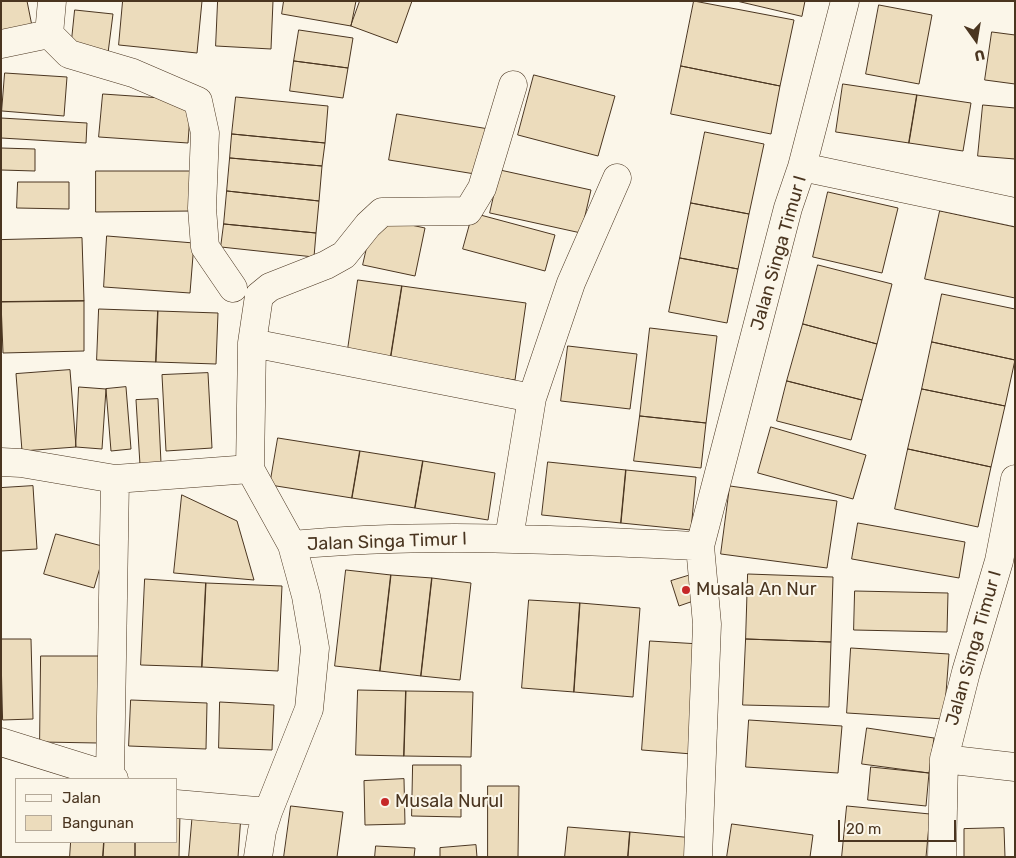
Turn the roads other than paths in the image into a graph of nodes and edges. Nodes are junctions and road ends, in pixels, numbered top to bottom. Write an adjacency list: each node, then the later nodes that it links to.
1 (52, 1): 3 (street)
2 (845, 1): 6 (street)
3 (49, 34): 4 (street); 9 (street)
4 (1, 44)
5 (514, 85): 10 (street)
6 (802, 167): 8 (street, Jalan Singa Timur I); 18 (street, Jalan Singa Timur I)
7 (617, 178): 11 (street)
8 (1015, 212)
9 (233, 288)
10 (252, 342): 11 (street); 13 (street)
11 (532, 398): 16 (street)
12 (1, 462): 14 (street)
13 (250, 469): 14 (street); 17 (street)
14 (115, 479): 23 (street)
15 (1015, 479): 19 (street, Jalan Singa Timur I)
16 (508, 538): 17 (street, Jalan Singa Timur I); 18 (street, Jalan Singa Timur I)
17 (292, 545): 25 (street, Jalan Singa Timur I)
18 (700, 546): 27 (street, Jalan Singa Timur I)
19 (1007, 560): 21 (street, Jalan Singa Timur I)
20 (1, 742): 23 (street)
21 (944, 758): 22 (street); 28 (street, Jalan Singa Timur I)
22 (1015, 767)
23 (112, 778)
24 (178, 804): 25 (street)
25 (268, 812): 26 (street, Jalan Singa Timur I)
26 (258, 857)
27 (698, 857)
28 (942, 857)

